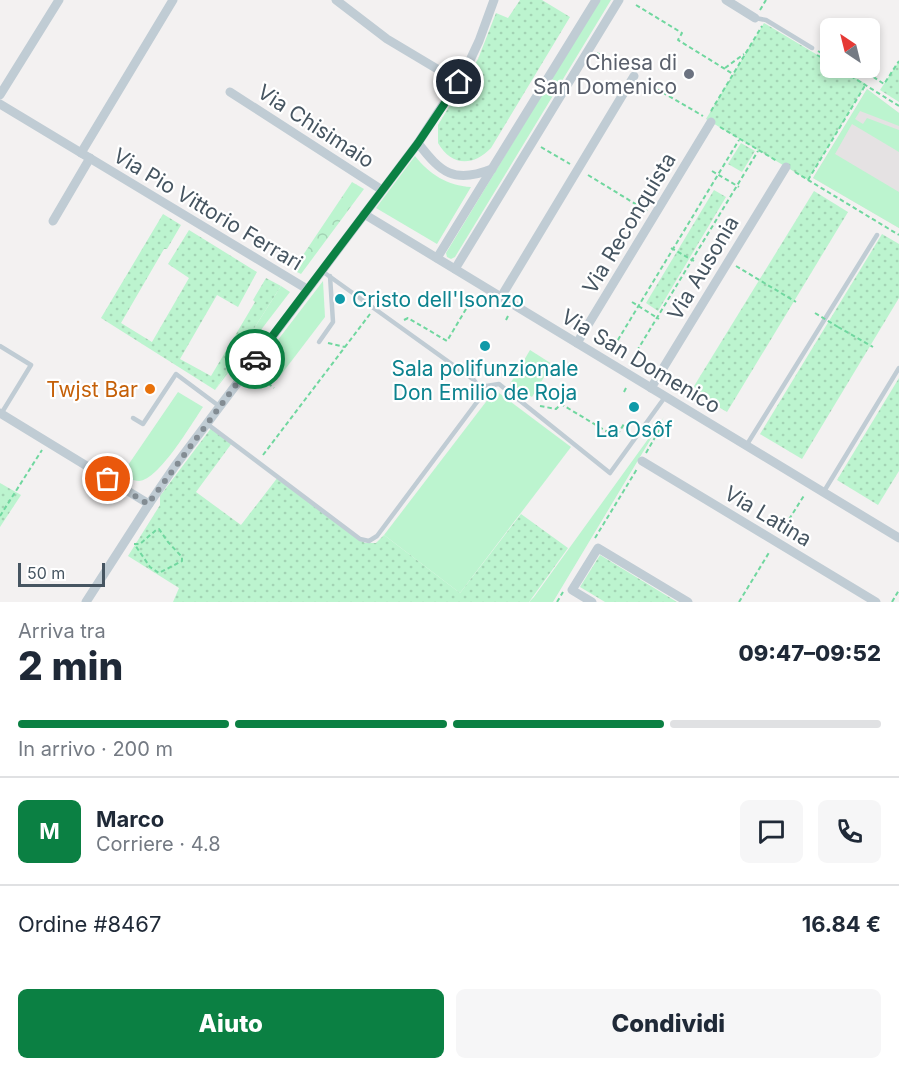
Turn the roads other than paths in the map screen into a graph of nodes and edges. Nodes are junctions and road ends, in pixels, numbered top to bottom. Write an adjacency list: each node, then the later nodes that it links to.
1 (59, 0): 13 (street)
2 (173, 0): 17 (street, Via Pio Vittorio Ferrari)
3 (336, 0): 11 (street)
4 (493, 0): 11 (street, Via Chisimaio)
5 (596, 0): 20 (street)
6 (619, 0): 26 (street)
7 (726, 0): 8 (street)
8 (759, 20): 9 (lane)
9 (812, 48)
10 (634, 76): 30 (street)
11 (459, 82): 16 (street, Via Chisimaio)
12 (230, 92): 21 (street, Via Chisimaio)
13 (0, 95)
14 (0, 104): 17 (street, Via Pio Vittorio Ferrari)
15 (711, 122): 32 (street, Via Reconquista)
16 (418, 143): 20 (street); 21 (street, Via Chisimaio)
17 (81, 153): 18 (street, Via Pio Vittorio Ferrari)
18 (90, 158): 23 (street, Via Pio Vittorio Ferrari); 29 (street, Via Pio Vittorio Ferrari)
19 (786, 166): 36 (street, Via Ausonia)
20 (492, 169): 25 (street)
21 (382, 190): 22 (street, Via Chisimaio)
22 (364, 214): 25 (street, Via San Domenico); 27 (street, Via Chisimaio)
23 (53, 221)
24 (877, 235): 42 (lane)
25 (437, 258): 26 (street, Via San Domenico)
26 (455, 269): 30 (street, Via San Domenico)
27 (322, 270): 28 (lane); 29 (street, Via Chisimaio)
28 (330, 276): 31 (lane); 35 (lane)
29 (307, 289): 38 (street, Via Chisimaio)
30 (501, 297): 32 (street, Via San Domenico)
31 (319, 342)
32 (577, 343): 36 (street, Via San Domenico)
33 (0, 346): 39 (lane)
34 (899, 368): 44 (lane)
35 (480, 387): 37 (lane); 41 (lane)
36 (651, 388): 37 (street, Via San Domenico)
37 (665, 397): 42 (street, Via San Domenico)
38 (219, 406): 40 (lane); 41 (street, Via Chisimaio)
39 (1, 413): 45 (street)
40 (133, 418)
41 (206, 423): 45 (street, Via Chisimaio)
42 (746, 446): 44 (street, Via San Domenico)
43 (642, 461): 50 (street, Via Latina)
44 (823, 493): 46 (street, Via San Domenico)
45 (148, 504): 47 (street, Via Chisimaio)
46 (899, 538)
47 (86, 602)
48 (592, 602): 49 (street)
49 (688, 602)
50 (876, 602)

